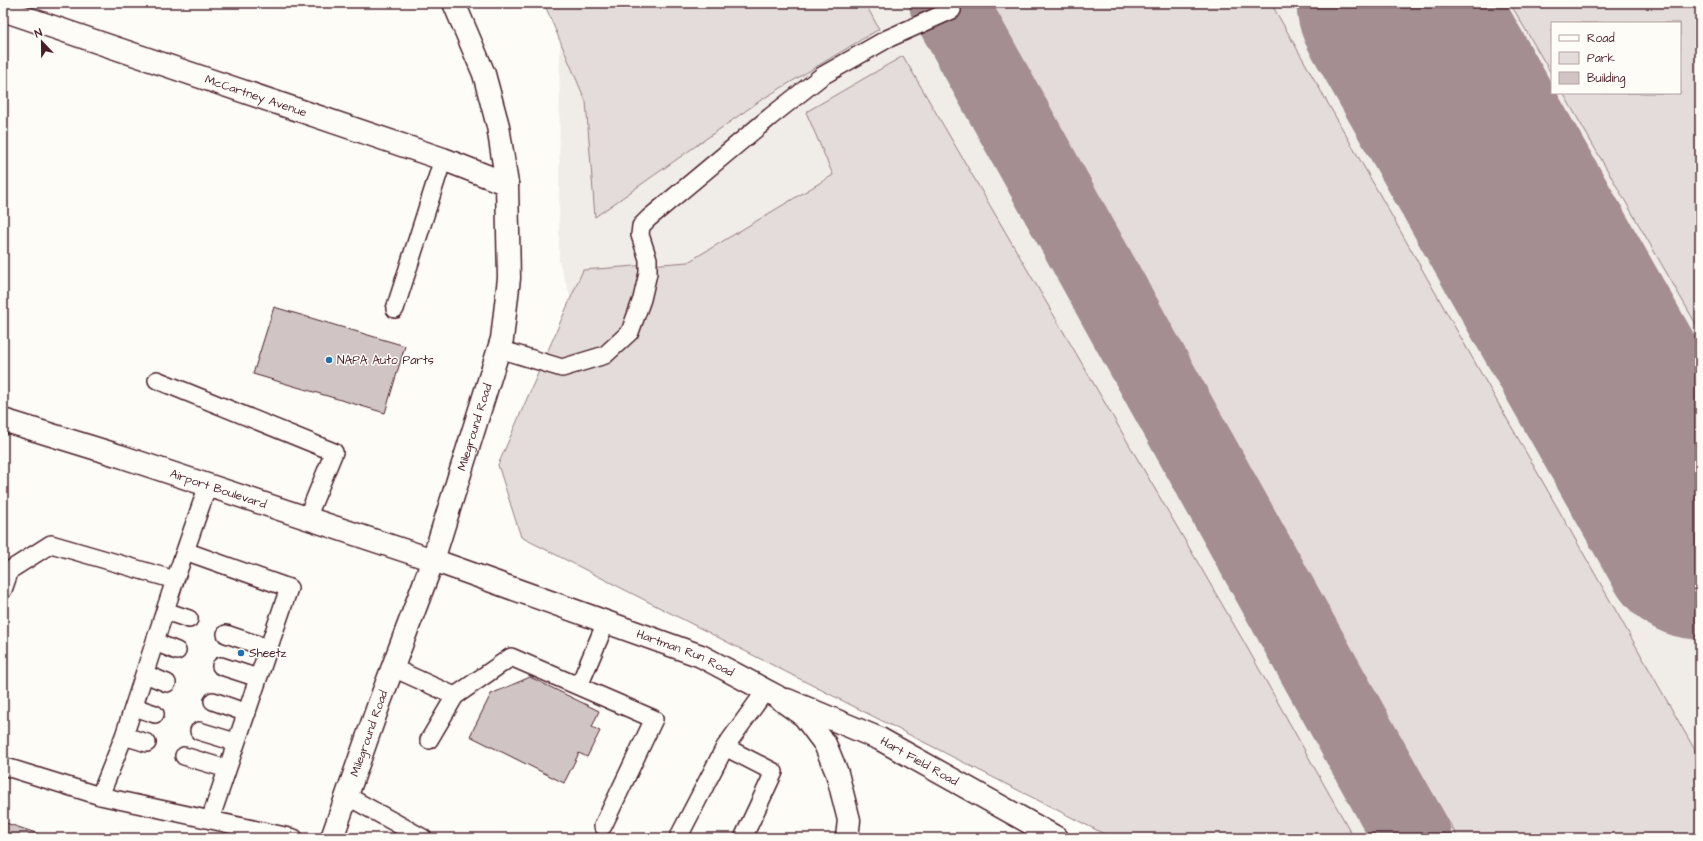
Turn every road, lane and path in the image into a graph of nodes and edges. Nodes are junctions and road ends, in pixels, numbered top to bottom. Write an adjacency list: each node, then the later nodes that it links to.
1 (454, 4): 5 (main road, Mileground Road)
2 (3, 10): 4 (main road, McCartney Avenue)
3 (952, 10): 7 (lane)
4 (443, 159): 5 (main road, McCartney Avenue); 6 (lane)
5 (507, 184): 7 (main road, Mileground Road)
6 (395, 309)
7 (499, 350): 13 (main road, Mileground Road)
8 (158, 380): 11 (lane)
9 (3, 420): 10 (main road, Airport Boulevard)
10 (208, 484): 11 (main road, Airport Boulevard); 12 (lane)
11 (307, 518): 13 (main road, Airport Boulevard)
12 (185, 551): 14 (lane); 21 (lane)
13 (434, 560): 18 (main road, Hartman Run Road); 24 (main road, Mileground Road)
14 (175, 580): 15 (lane); 16 (lane)
15 (3, 590)
16 (165, 612): 17 (lane); 20 (lane)
17 (189, 619)
18 (606, 622): 28 (lane); 29 (main road, Hartman Run Road)
19 (226, 634): 21 (lane)
20 (155, 642): 22 (lane); 25 (lane)
21 (268, 648): 26 (lane)
22 (177, 651)
23 (220, 666): 26 (lane)
24 (393, 668): 30 (lane); 45 (main road, Mileground Road)
25 (145, 674): 27 (lane); 32 (lane)
26 (258, 678): 34 (lane)
27 (167, 683)
28 (579, 686): 30 (lane); 47 (lane)
29 (771, 693): 40 (lane); 53 (main road, Hartman Run Road); 54 (main road, Hart Field Road)
30 (456, 696): 37 (lane)
31 (213, 701): 34 (lane)
32 (134, 707): 33 (lane); 36 (lane)
33 (155, 714)
34 (247, 714): 38 (lane)
35 (199, 730): 38 (lane)
36 (124, 736): 39 (lane); 44 (lane)
37 (429, 740)
38 (235, 742): 43 (lane)
39 (147, 743)
40 (725, 746): 51 (lane); 52 (lane)
41 (184, 756): 43 (lane)
42 (3, 766): 44 (lane)
43 (227, 769): 46 (lane)
44 (100, 796): 46 (lane)
45 (347, 796): 49 (main road, Mileground Road); 50 (lane)
46 (210, 820): 48 (lane)
47 (604, 826)
48 (294, 838)
49 (332, 838)
50 (423, 838)
51 (678, 838)
52 (744, 838)
53 (847, 838)
54 (1057, 838)

